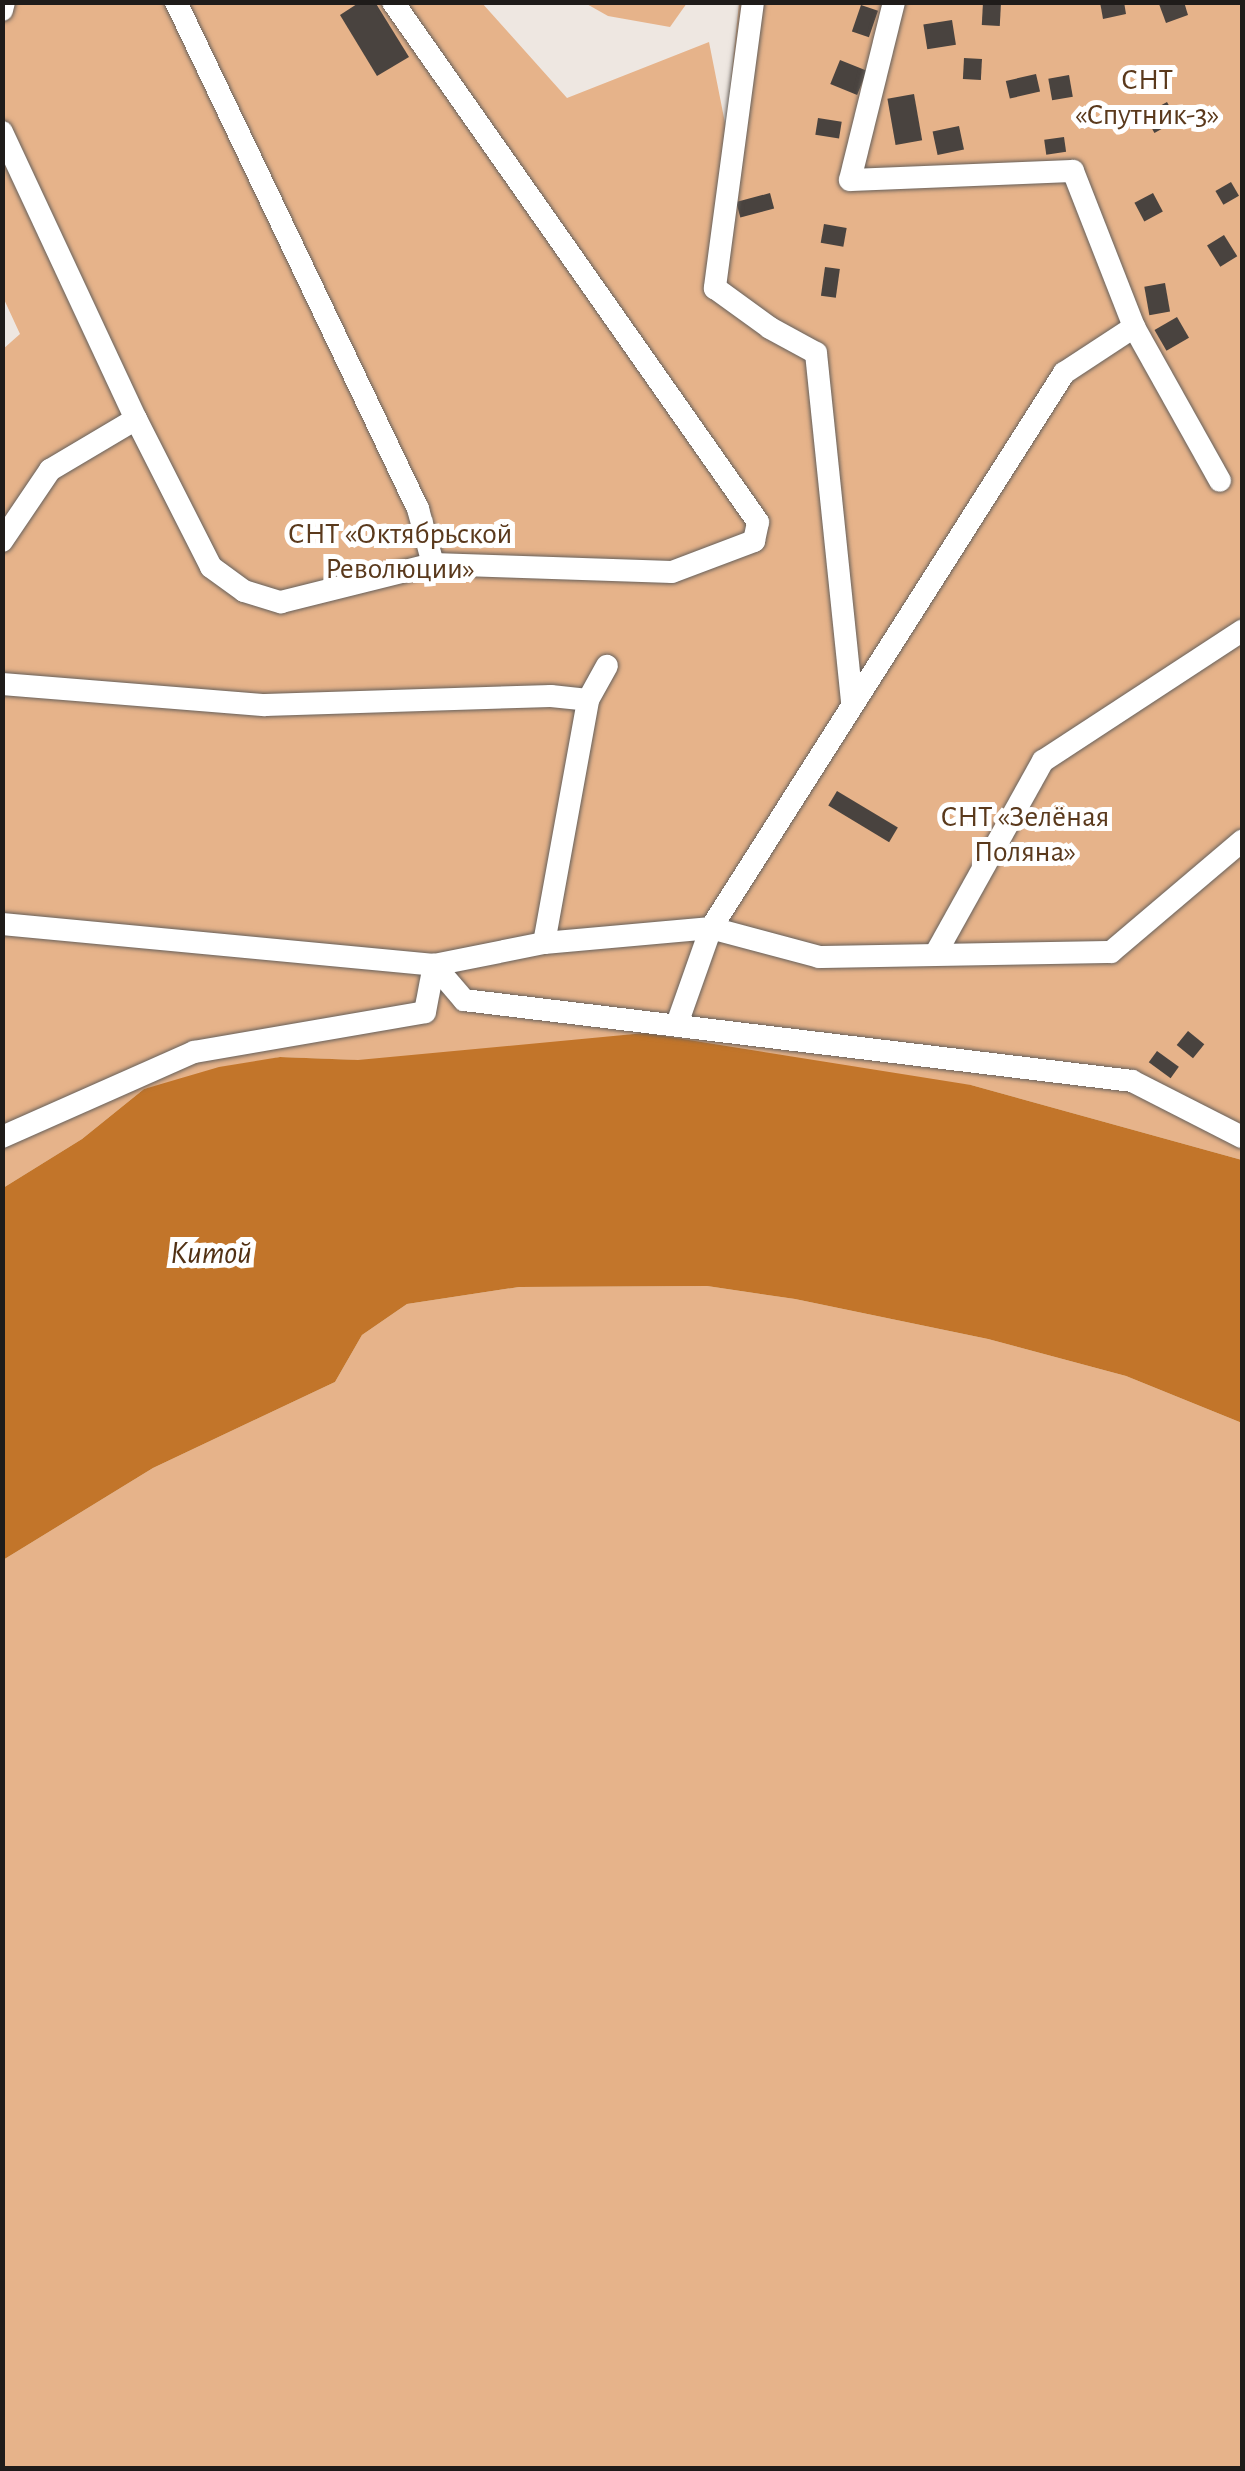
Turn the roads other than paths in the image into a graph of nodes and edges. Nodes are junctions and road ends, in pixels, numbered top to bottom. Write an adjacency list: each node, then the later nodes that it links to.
1 (4, 2): 6 (street)
2 (176, 2): 12 (street)
3 (392, 2): 12 (street)
4 (754, 2): 17 (street)
5 (894, 2): 8 (street)
6 (2, 10)
7 (2, 132): 9 (street)
8 (1134, 327): 10 (street); 17 (street)
9 (136, 420): 11 (street); 12 (street)
10 (1220, 481)
11 (2, 541)
12 (433, 564)
13 (1242, 632): 22 (street)
14 (607, 666): 16 (street)
15 (2, 684): 16 (street)
16 (588, 700): 21 (street)
17 (852, 701): 20 (street)
18 (1242, 841): 22 (street)
19 (2, 924): 23 (street)
20 (711, 928): 21 (street); 22 (street); 24 (street)
21 (544, 943): 23 (street)
22 (936, 953)
23 (434, 965): 24 (street); 25 (street)
24 (678, 1024): 26 (street)
25 (2, 1137)
26 (1242, 1138)

